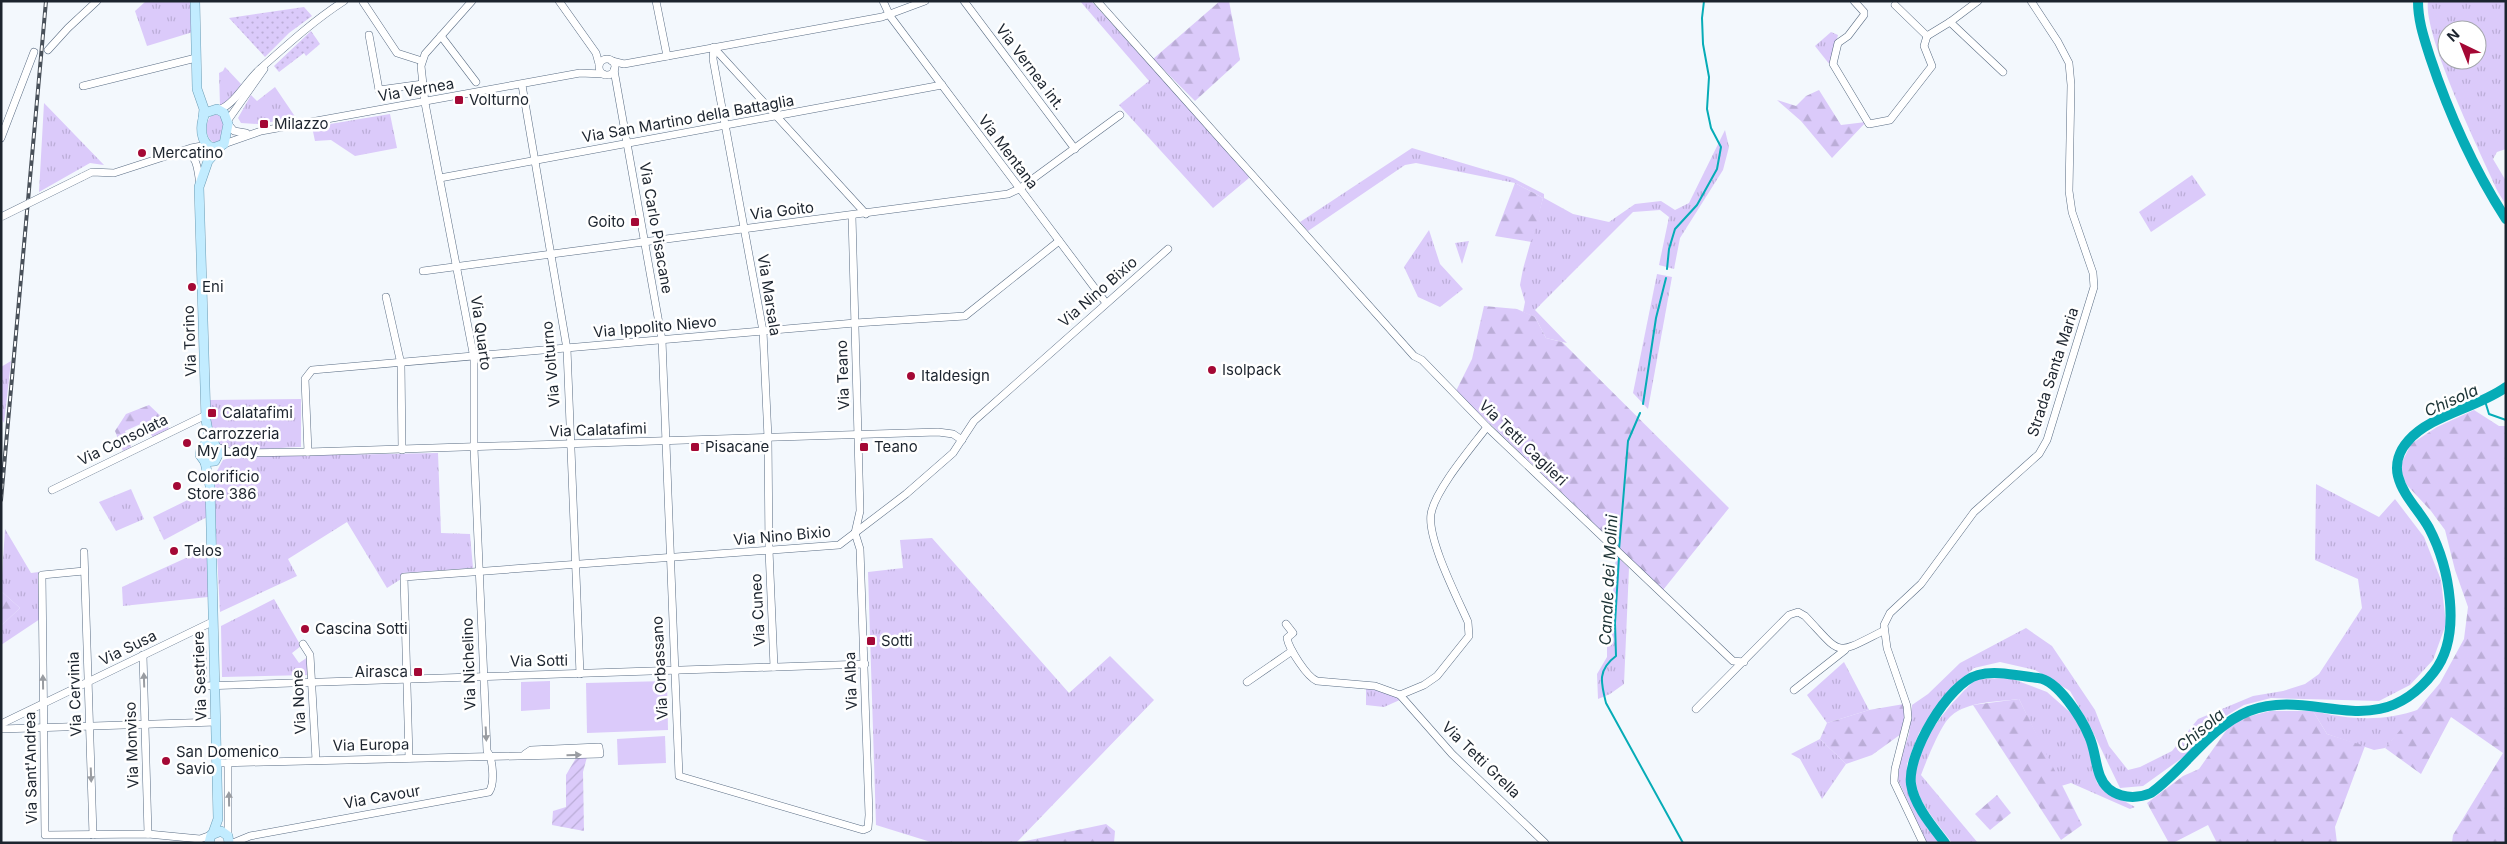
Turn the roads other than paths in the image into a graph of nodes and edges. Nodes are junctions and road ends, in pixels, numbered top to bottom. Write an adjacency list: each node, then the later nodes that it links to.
1 (97, 1): 23 (street)
2 (195, 1): 26 (main road)
3 (344, 1): 27 (street)
4 (364, 1): 28 (street)
5 (479, 1): 15 (street)
6 (559, 1): 29 (street)
7 (656, 1): 25 (street)
8 (883, 1): 17 (street)
9 (925, 1): 17 (street)
10 (964, 1): 55 (street, Via Vernea int.)
11 (1097, 1): 81 (street, Via Tetti Caglieri)
12 (1854, 1): 21 (street)
13 (1978, 1): 18 (street)
14 (2031, 1): 106 (street, Strada Santa Maria)
15 (471, 4): 20 (street)
16 (1895, 4): 21 (street)
17 (890, 16): 22 (street); 40 (street, Via Mentana)
18 (1950, 22): 21 (street); 35 (street)
19 (368, 35): 37 (street)
20 (441, 36): 28 (street); 36 (street)
21 (1927, 36)
22 (714, 47): 25 (street); 30 (street); 32 (street, Via Marsala)
23 (48, 50)
24 (34, 52): 51 (street)
25 (667, 56): 31 (street)
26 (196, 58): 39 (street); 41 (main road)
27 (270, 60): 43 (street); 47 (street)
28 (422, 61): 37 (street, Via Quarto)
29 (604, 62): 31 (street); 33 (street); 34 (street); 34 (street)
30 (726, 62): 32 (street); 46 (street)
31 (624, 64): 34 (street)
32 (714, 67): 48 (street, Via Marsala)
33 (587, 72): 34 (street); 38 (street, Via Vernea)
34 (610, 72): 53 (street, Via Carlo Pisacane)
35 (2003, 72)
36 (476, 82)
37 (423, 84): 42 (street, Via Quarto)
38 (522, 85): 42 (street, Via Vernea); 57 (street, Via Volturno)
39 (83, 86)
40 (942, 86): 46 (street, Via San Martino della Battaglia); 61 (street, Via Mentana)
41 (201, 98): 43 (main road); 45 (main road)
42 (425, 103): 49 (street, Via Vernea); 59 (street, Via Quarto)
43 (217, 109): 45 (main road); 47 (main road)
44 (1120, 116): 55 (street, Via Goito)
45 (203, 118): 50 (main road)
46 (776, 118): 48 (street, Via San Martino della Battaglia); 62 (street)
47 (228, 122): 49 (street); 52 (main road)
48 (726, 127): 53 (street, Via San Martino della Battaglia); 65 (street, Via Marsala)
49 (248, 134): 52 (street, Via Vernea)
50 (202, 135): 54 (main road); 56 (street)
51 (1, 138)
52 (222, 145): 54 (main road); 58 (main road)
53 (627, 145): 57 (street, Via San Martino della Battaglia); 67 (street, Via Carlo Pisacane)
54 (208, 146): 56 (street); 58 (main road)
55 (1074, 148): 61 (street, Via Goito)
56 (187, 150): 60 (street); 64 (street, bridge)
57 (534, 161): 59 (street, Via San Martino della Battaglia); 69 (street, Via Volturno)
58 (208, 162): 60 (main road, Via Torino)
59 (440, 178): 70 (street, Via Quarto)
60 (200, 183): 80 (main road, Via Torino)
61 (1019, 189): 62 (street, Via Goito); 66 (street, Via Mentana)
62 (866, 214): 63 (street, Via Goito)
63 (852, 216): 65 (street, Via Goito); 74 (street, Via Teano)
64 (1, 217)
65 (744, 229): 67 (street, Via Goito); 75 (street, Via Marsala)
66 (1059, 241): 73 (street, Via Mentana); 74 (street, Via Ippolito Nievo)
67 (644, 242): 69 (street, Via Goito); 76 (street, Via Carlo Pisacane)
68 (1168, 249): 73 (street, Via Nino Bixio)
69 (551, 255): 70 (street, Via Goito); 77 (street, Via Volturno)
70 (457, 267): 71 (street, Via Goito); 78 (street, Via Quarto)
71 (423, 271)
72 (386, 296): 79 (street)
73 (1106, 303): 85 (street, Via Nino Bixio)
74 (855, 323): 75 (street, Via Ippolito Nievo); 83 (street, Via Teano)
75 (763, 332): 76 (street, Via Ippolito Nievo); 84 (street, Via Marsala)
76 (662, 340): 77 (street, Via Ippolito Nievo); 86 (street, Via Carlo Pisacane)
77 (567, 349): 78 (street, Via Ippolito Nievo); 87 (street, Via Volturno)
78 (474, 358): 79 (street, Via Ippolito Nievo); 90 (street, Via Quarto)
79 (400, 364): 91 (street); 92 (street, Via Ippolito Nievo)
80 (206, 415): 82 (main road, Via Torino); 95 (street, Via Consolata)
81 (1486, 427): 112 (street, Via Tetti Caglieri); 124 (street)
82 (208, 431): 88 (main road, Via Torino); 89 (main road, Via Torino)
83 (858, 436): 84 (street, Via Calatafimi); 85 (street, Via Calatafimi); 96 (street, Via Teano)
84 (768, 438): 86 (street, Via Calatafimi); 97 (street, Via Marsala)
85 (962, 440): 96 (street, Via Nino Bixio)
86 (664, 441): 87 (street, Via Calatafimi); 99 (street, Via Carlo Pisacane)
87 (571, 444): 90 (street, Via Calatafimi); 100 (street, Via Volturno)
88 (203, 446): 89 (main road); 94 (main road, Via Torino)
89 (216, 446): 93 (street, Via Calatafimi); 94 (main road, Via Torino)
90 (474, 448): 91 (street, Via Calatafimi); 102 (street, Via Quarto)
91 (402, 450): 92 (street, Via Calatafimi)
92 (308, 452): 93 (street, Via Calatafimi)
93 (232, 453): 94 (street, Via Calatafimi)
94 (213, 461): 103 (main road, Via Torino)
95 (52, 490)
96 (855, 533): 97 (street, Via Nino Bixio); 113 (street, Via Alba)
97 (769, 550): 99 (street, Via Nino Bixio); 114 (street, Via Cuneo)
98 (84, 552): 101 (street, Via Cervinia)
99 (669, 559): 100 (street, Via Nino Bixio); 115 (street, Via Orbassano)
100 (576, 565): 102 (street, Via Nino Bixio); 116 (street, Via Volturno)
101 (84, 571): 119 (street, Via Cervinia); 125 (street, Via Sant'Andrea, one-way to 101)
102 (480, 571): 117 (street, Via Nichelino); 118 (street, Via Nino Bixio)
103 (211, 591): 104 (main road, Via Sestriere)
104 (212, 622): 111 (street, Via Susa); 122 (main road, Via Sestriere)
105 (1286, 624): 110 (street)
106 (1883, 631): 109 (street); 147 (street)
107 (302, 644): 120 (street, Via None)
108 (202, 646): 122 (street)
109 (1845, 650): 112 (street); 123 (street)
110 (1292, 652): 121 (street); 124 (street)
111 (143, 656): 119 (street, Via Susa); 129 (street, Via Monviso, one-way to 111)
112 (1744, 662): 126 (street)
113 (864, 664): 114 (street, Via Sotti); 139 (street, Via Alba)
114 (774, 668): 115 (street, Via Sotti)
115 (674, 671): 116 (street, Via Sotti); 139 (street, Via Orbassano)
116 (580, 674): 117 (street, Via Sotti)
117 (482, 676): 118 (street, Via Sotti); 134 (street, Via Nichelino, one-way to 134)
118 (407, 680): 120 (street, Via Sotti); 135 (street)
119 (88, 682): 125 (street, Via Susa); 130 (street, Via Cervinia)
120 (312, 682): 122 (street, Via Sotti); 136 (street, Via None)
121 (1247, 682)
122 (214, 685): 127 (main road, Via Sestriere)
123 (1794, 690)
124 (1400, 695): 146 (street, Via Tetti Grella)
125 (44, 704): 128 (street, Via Susa); 131 (street, Via Sant'Andrea)
126 (1696, 710)
127 (216, 722): 129 (street); 137 (main road, Via Sestriere)
128 (1, 724)
129 (145, 724): 130 (street); 141 (street, Via Monviso)
130 (89, 726): 131 (street); 142 (street, Via Cervinia, one-way to 142)
131 (44, 728): 132 (street); 142 (street, Via Sant'Andrea)
132 (1, 729)
133 (525, 754): 133 (street, Via Europa, one-way to 133); 134 (street, Via Europa)
134 (490, 755): 135 (street, Via Europa); 144 (street, Via Cavour)
135 (409, 758): 136 (street, Via Europa)
136 (316, 760): 138 (street, Via Europa)
137 (217, 763): 138 (street, Via Europa); 140 (main road, Via Sestriere)
138 (228, 763): 144 (street, one-way to 138)
139 (679, 776)
140 (218, 819): 143 (main road); 144 (main road)
141 (148, 834): 142 (street, Via Sant'Andrea); 145 (street, Via Sant'Andrea)
142 (93, 835)
143 (211, 837): 144 (main road); 145 (street)
144 (229, 838)
145 (202, 841)
146 (1545, 843)
147 (1923, 843)

